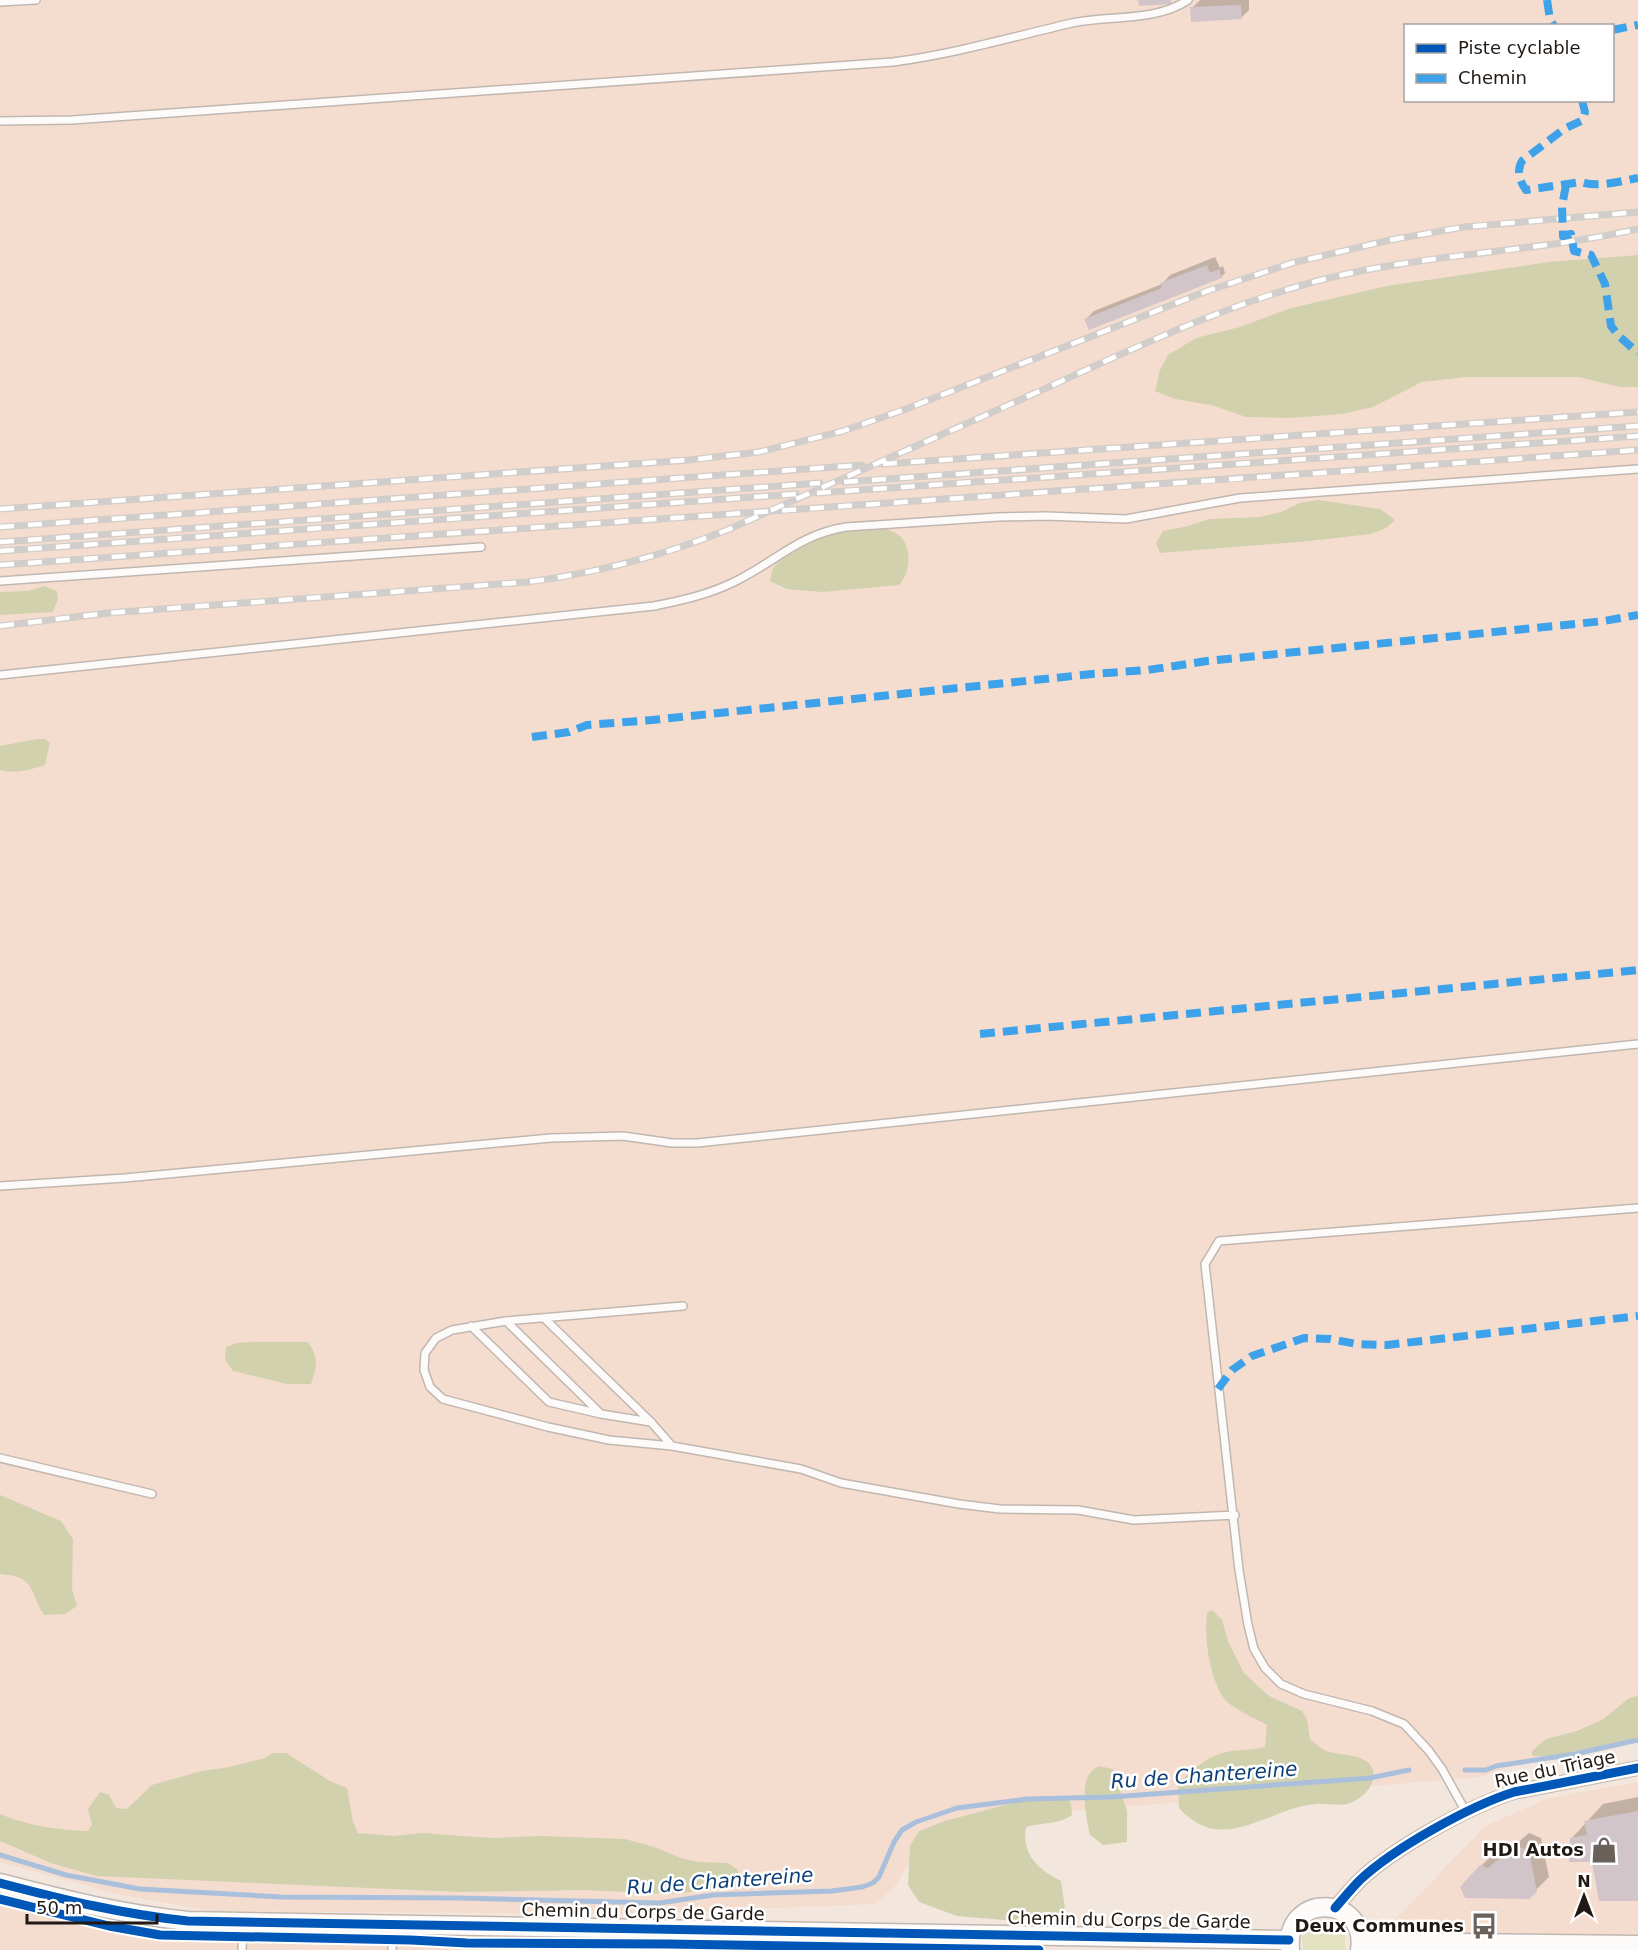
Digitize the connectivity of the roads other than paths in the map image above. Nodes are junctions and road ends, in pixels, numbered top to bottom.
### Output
1 (36, 0) edge
2 (1188, 0) edge
3 (0, 2) edge
4 (0, 121) edge
5 (1638, 469) edge
6 (481, 547) dead end
7 (0, 581) edge
8 (0, 675) edge
9 (1638, 1044) edge
10 (0, 1185) edge
11 (1638, 1208) edge
12 (683, 1306) dead end
13 (545, 1319) junction
14 (506, 1321) junction
15 (471, 1326) junction
16 (601, 1414) junction
17 (651, 1422) junction
18 (672, 1446) junction
19 (0, 1458) edge
20 (152, 1494) dead end
21 (1234, 1515) junction
22 (1638, 1768) edge
23 (1466, 1812) junction
24 (0, 1883) edge
25 (1335, 1908) junction
26 (243, 1923) junction
27 (393, 1924) junction
28 (627, 1928) junction
29 (1289, 1945) edge
30 (1638, 1945) edge
31 (1360, 1946) edge
32 (242, 1950) edge
33 (392, 1950) edge
34 (627, 1950) edge

1 - 3 lane
2 - 4 lane
5 - 8 lane
6 - 7 lane
9 - 10 lane
11 - 21 lane
12 - 13 lane
13 - 14 lane
13 - 17 lane
14 - 15 lane
14 - 16 lane
15 - 16 lane
15 - 18 lane
16 - 17 lane
17 - 18 lane
18 - 21 lane
19 - 20 lane
21 - 23 lane
22 - 23 street, Rue du Triage
23 - 25 street, Rue du Triage
24 - 26 street, Chemin du Corps de Garde
25 - 29 street
25 - 31 street
26 - 27 street, Chemin du Corps de Garde
26 - 32 lane
27 - 28 street, Chemin du Corps de Garde
27 - 33 lane
28 - 29 street, Chemin du Corps de Garde
28 - 34 lane
30 - 31 street

